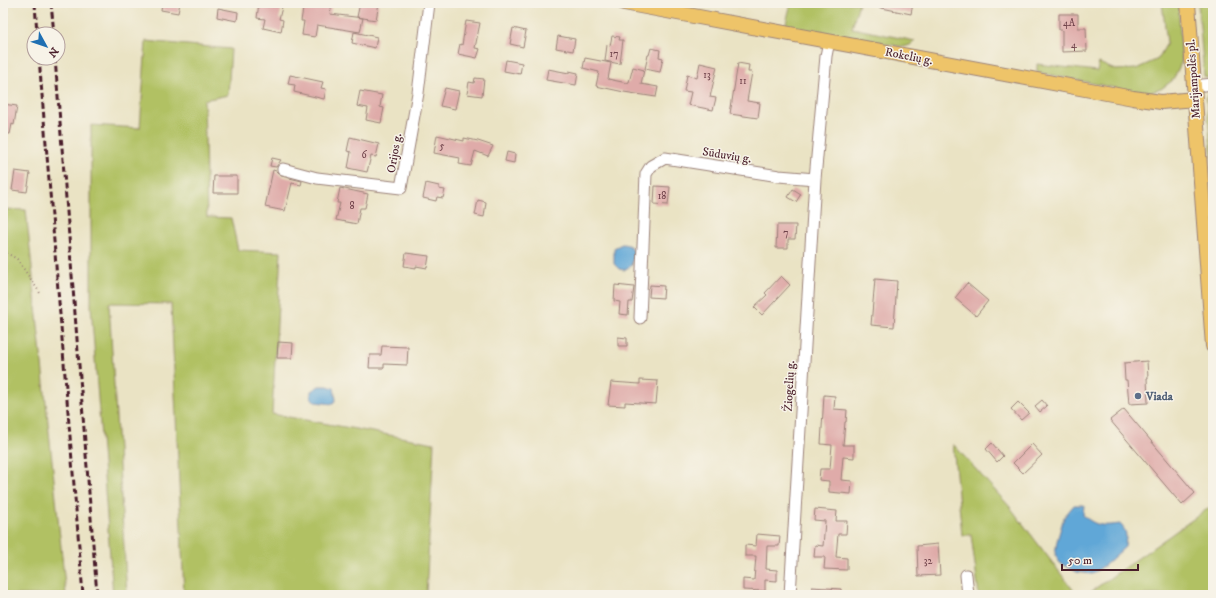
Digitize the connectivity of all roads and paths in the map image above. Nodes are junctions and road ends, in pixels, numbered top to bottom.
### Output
1 (429, 3) edge
2 (624, 3) edge
3 (1188, 3) edge
4 (829, 41) junction
5 (1213, 84) edge
6 (1194, 92) junction
7 (283, 169) dead end
8 (815, 179) junction
9 (3, 251) edge
10 (40, 293) dead end
11 (640, 318) dead end
12 (1213, 346) edge
13 (966, 575) dead end
14 (790, 595) edge
15 (968, 595) edge

1 - 7 street, Orijos g.
2 - 4 main road, Rokelių g.
3 - 6 main road, Marijampolės pl.
4 - 6 main road, Rokelių g.
4 - 8 street
5 - 6 street
6 - 12 main road, Marijampolės pl.
8 - 11 street, Sūduvių g.
8 - 14 street, Žiogelių g.
9 - 10 path
13 - 15 street

